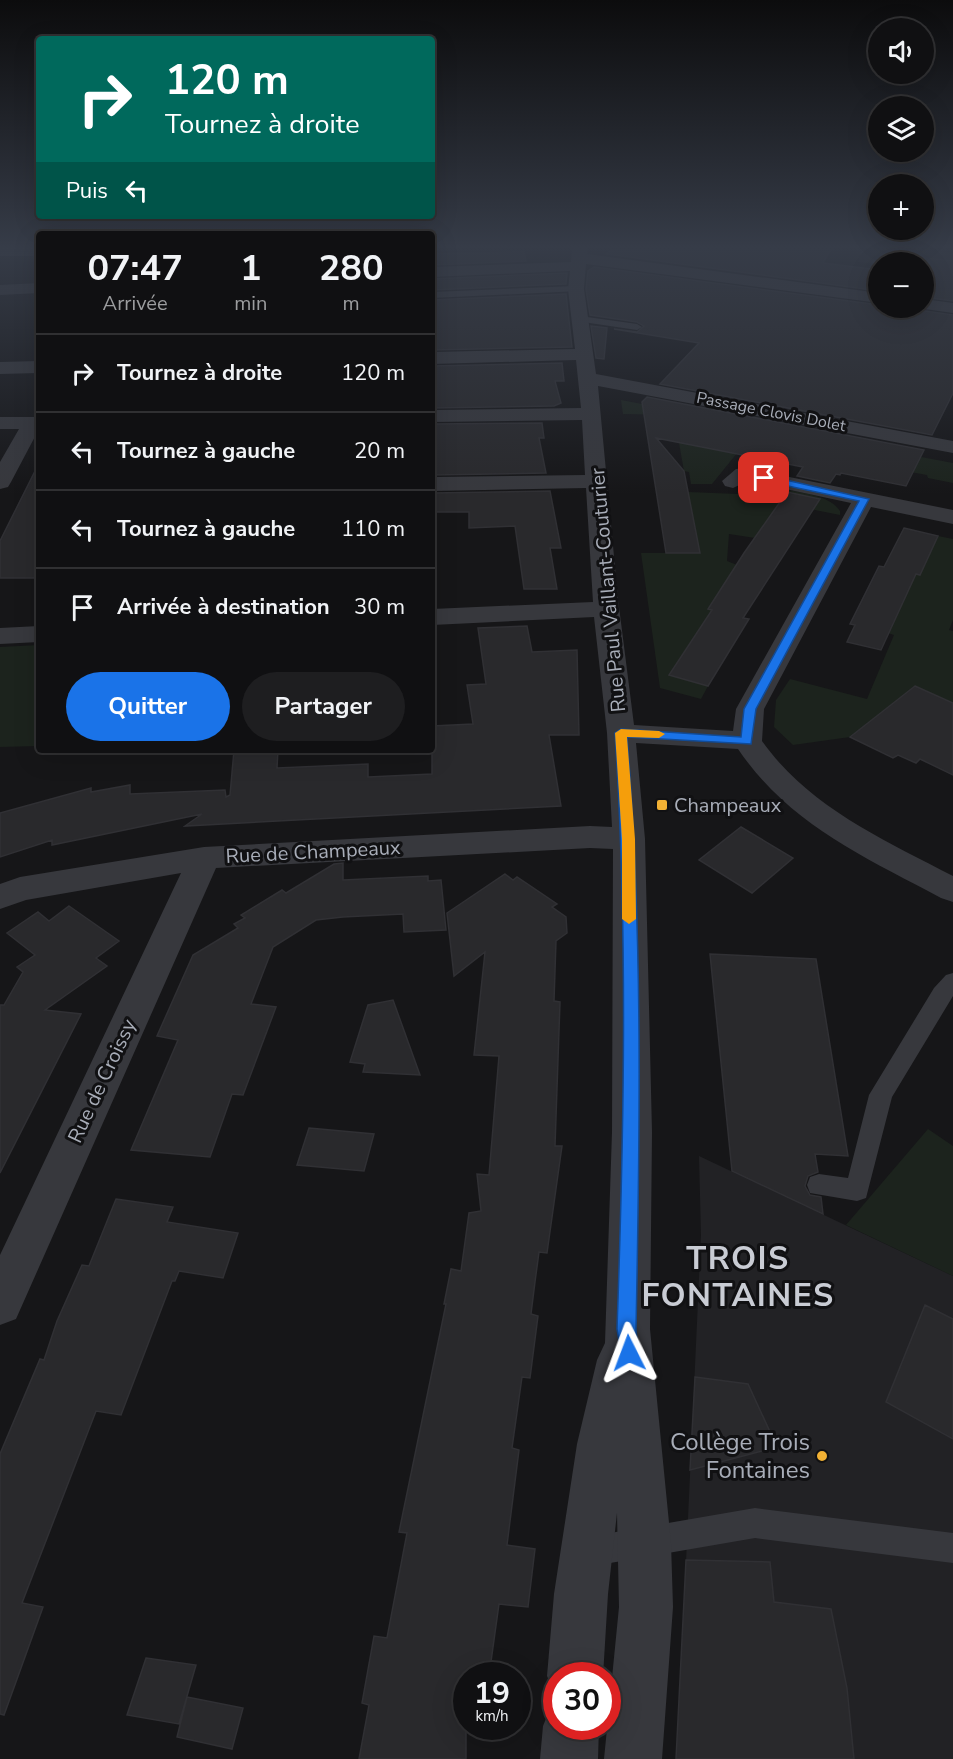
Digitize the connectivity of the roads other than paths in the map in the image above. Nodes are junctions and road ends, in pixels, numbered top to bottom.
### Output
1 (582, 330) edge
2 (586, 354) junction
3 (435, 358) edge
4 (36, 367) edge
5 (0, 368) edge
6 (588, 378) junction
7 (592, 414) junction
8 (435, 416) edge
9 (0, 423) edge
10 (36, 423) edge
11 (953, 447) edge
12 (597, 481) junction
13 (733, 481) dead end
14 (0, 482) edge
15 (435, 484) edge
16 (864, 499) junction
17 (953, 517) edge
18 (608, 609) junction
19 (435, 617) edge
20 (36, 634) edge
21 (0, 636) edge
22 (621, 733) junction
23 (747, 741) junction
24 (629, 839) junction
25 (204, 858) junction
26 (953, 890) edge
27 (0, 897) edge
28 (948, 988) edge
29 (819, 1185) dead end
30 (0, 1304) edge
31 (627, 1329) junction
32 (645, 1543) junction
33 (953, 1548) edge
34 (587, 1552) junction
35 (576, 1662) edge
36 (570, 1740) edge
37 (568, 1759) edge
38 (633, 1759) edge

1 - 2 street, Rue Paul Vaillant-Couturier
2 - 3 street
2 - 6 street, Rue Paul Vaillant-Couturier
4 - 5 street
6 - 7 street, Rue Paul Vaillant-Couturier
6 - 11 street, Passage Clovis Dolet
7 - 8 street
7 - 12 street, Rue Paul Vaillant-Couturier
9 - 10 street
10 - 14 street
12 - 15 street
12 - 18 street, Rue Paul Vaillant-Couturier
13 - 16 street
16 - 17 street
16 - 23 street
18 - 19 street
18 - 22 street, Rue Paul Vaillant-Couturier
20 - 21 street
22 - 23 street
22 - 24 street, Rue Paul Vaillant-Couturier
23 - 26 street
24 - 25 street, Rue de Champeaux
24 - 31 street, Rue Paul Vaillant-Couturier
25 - 27 street, Rue de Champeaux
25 - 30 street, Rue de Croissy
28 - 29 lane
31 - 32 street, Rue Paul Vaillant-Couturier
31 - 34 street, Rue Paul Vaillant-Couturier
32 - 33 lane
32 - 34 lane
32 - 38 street, Rue Paul Vaillant-Couturier
34 - 35 street, Rue Paul Vaillant-Couturier
36 - 37 street

